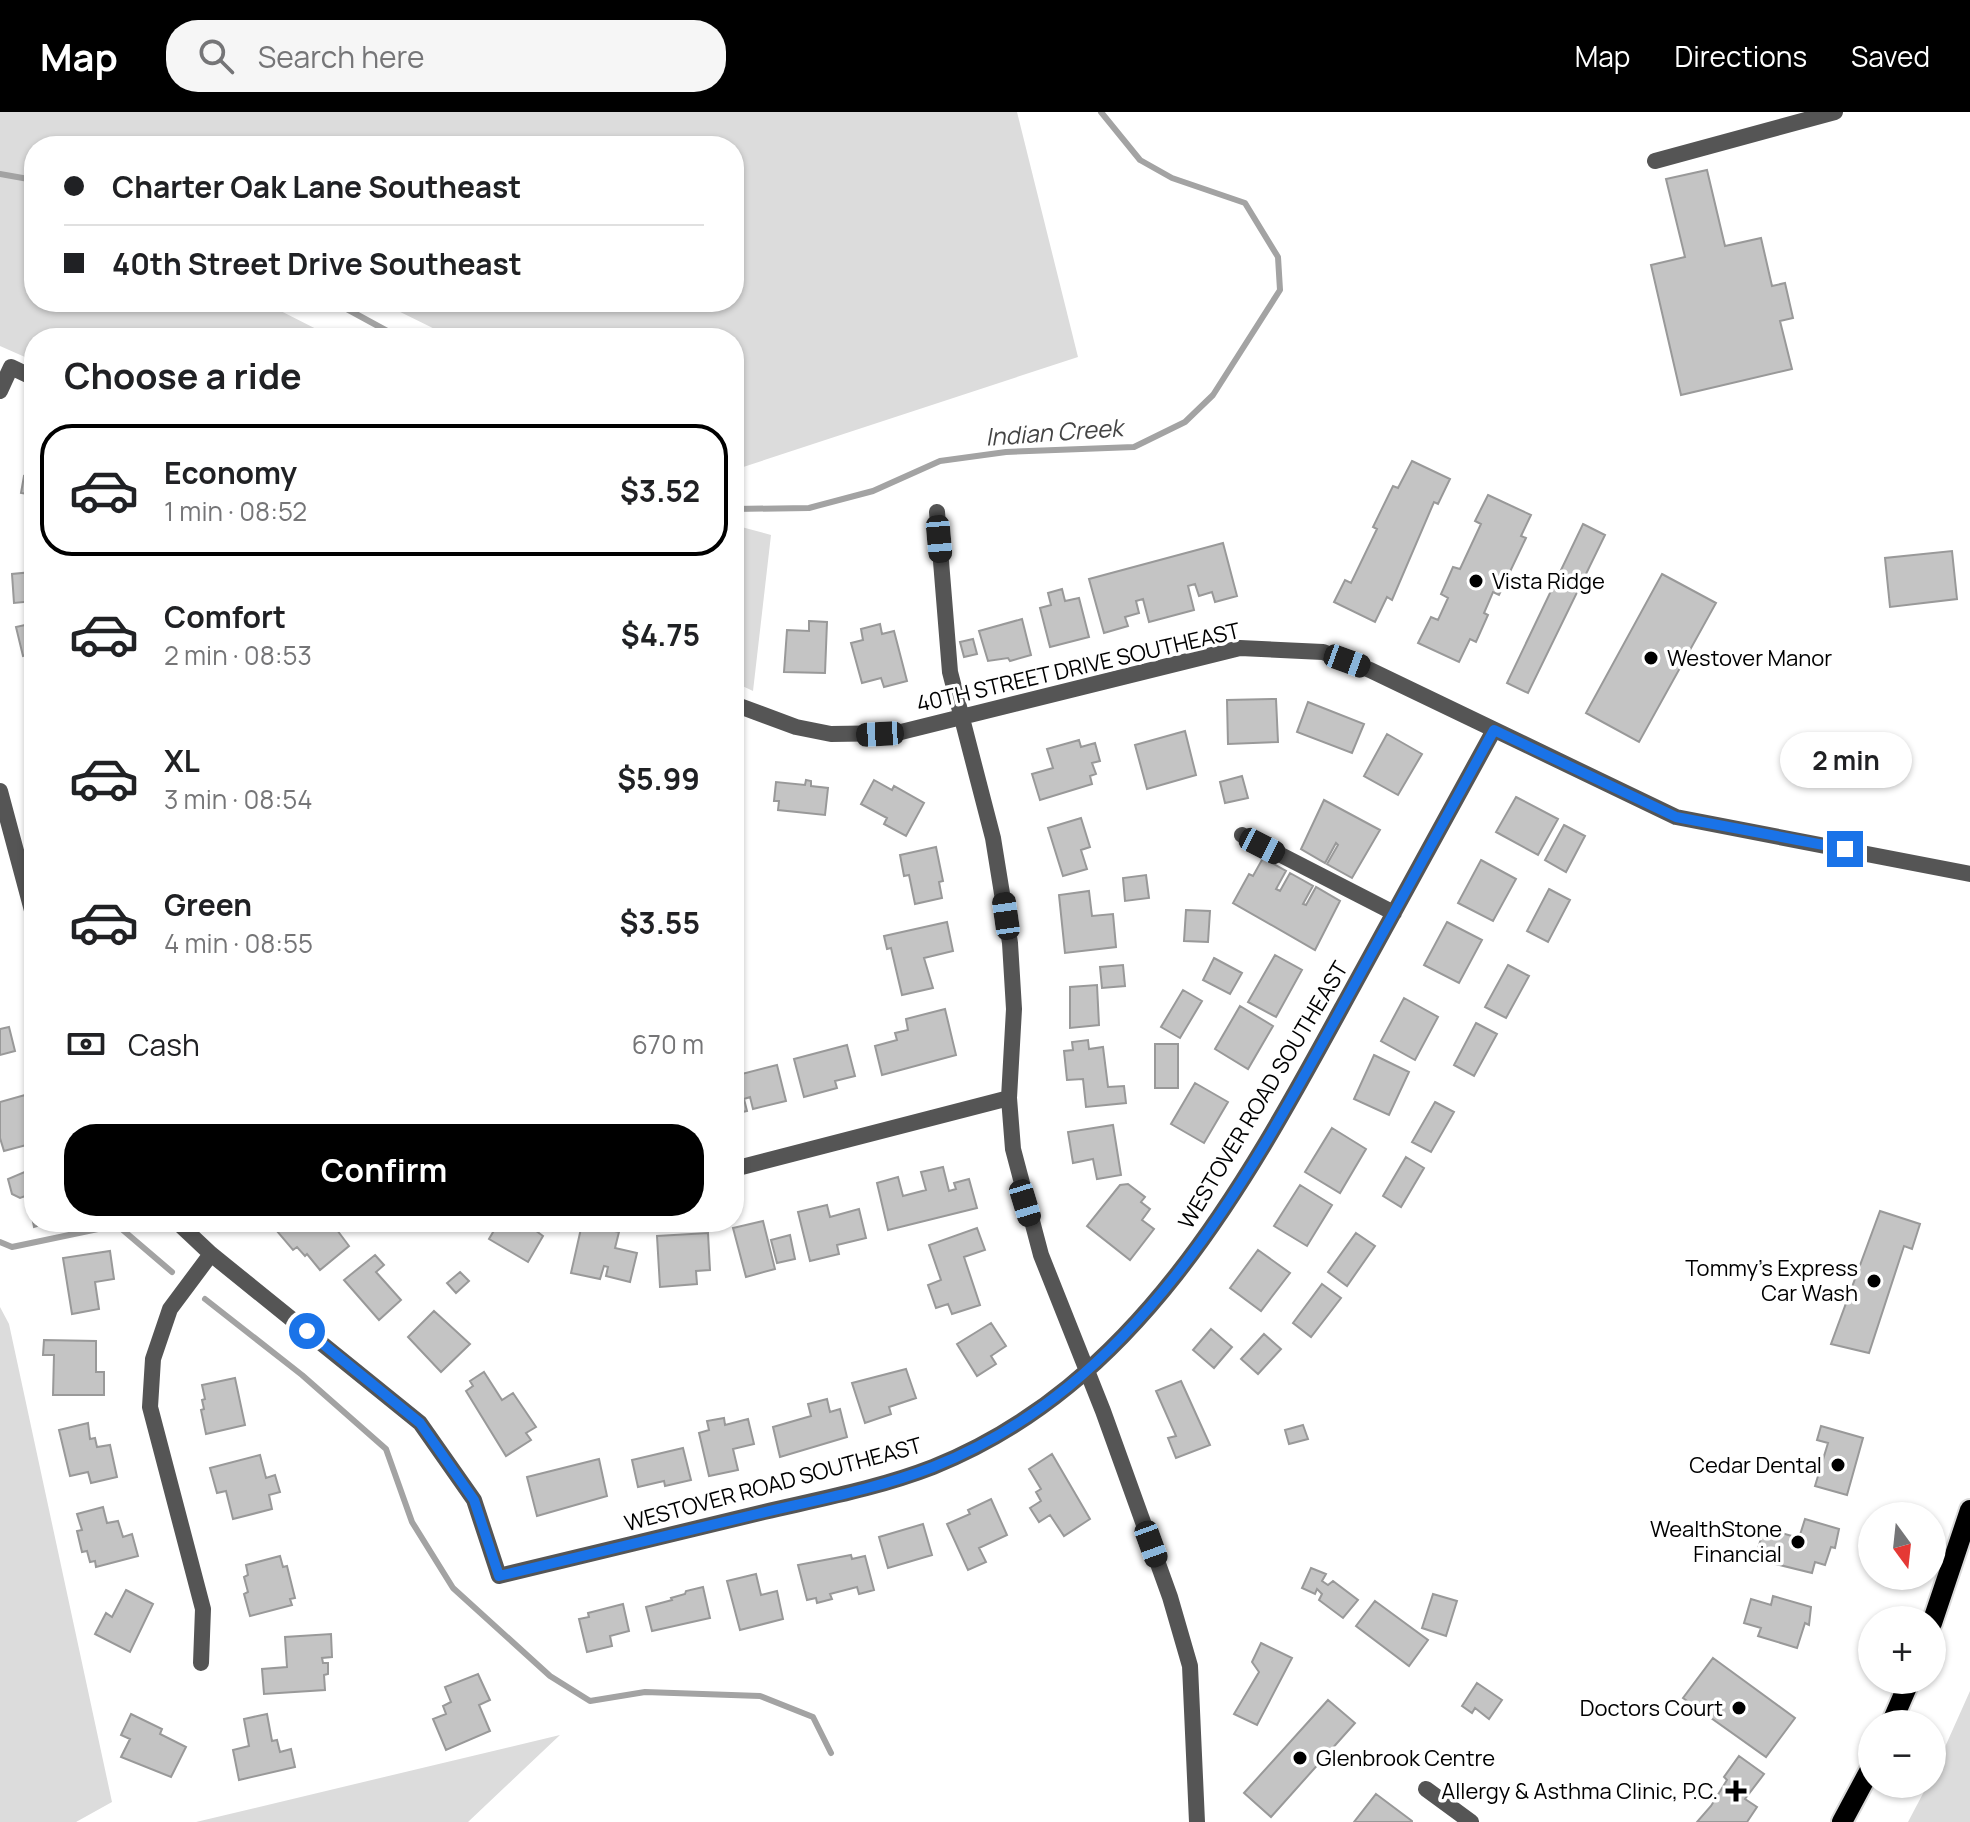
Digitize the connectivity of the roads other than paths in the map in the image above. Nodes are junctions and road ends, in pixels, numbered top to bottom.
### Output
1 (1835, 112) edge
2 (1655, 161) dead end
3 (24, 373) edge
4 (0, 391) edge
5 (937, 512) dead end
6 (744, 708) edge
7 (961, 719) junction
8 (1494, 730) junction
9 (0, 791) edge
10 (1242, 835) dead end
11 (1970, 874) edge
12 (24, 881) edge
13 (1394, 913) junction
14 (1009, 1098) junction
15 (744, 1166) edge
16 (188, 1232) edge
17 (211, 1254) junction
18 (1087, 1370) junction
19 (1970, 1510) edge
20 (1938, 1606) edge
21 (201, 1663) dead end
22 (1426, 1789) dead end
23 (1858, 1792) edge
24 (1197, 1822) edge
25 (1471, 1822) edge
26 (1842, 1822) edge

1 - 2 street
3 - 4 street
5 - 7 street
6 - 7 street, 40TH STREET DRIVE SOUTHEAST
7 - 8 street, 40TH STREET DRIVE SOUTHEAST
7 - 14 street
8 - 11 street, 40TH STREET DRIVE SOUTHEAST
8 - 13 street, WESTOVER ROAD SOUTHEAST
9 - 12 street
10 - 13 street
13 - 18 street, WESTOVER ROAD SOUTHEAST
14 - 15 street
14 - 18 street
16 - 17 street
17 - 18 street, WESTOVER ROAD SOUTHEAST
17 - 21 street
18 - 24 street
19 - 20 main road
22 - 25 street
23 - 26 main road

